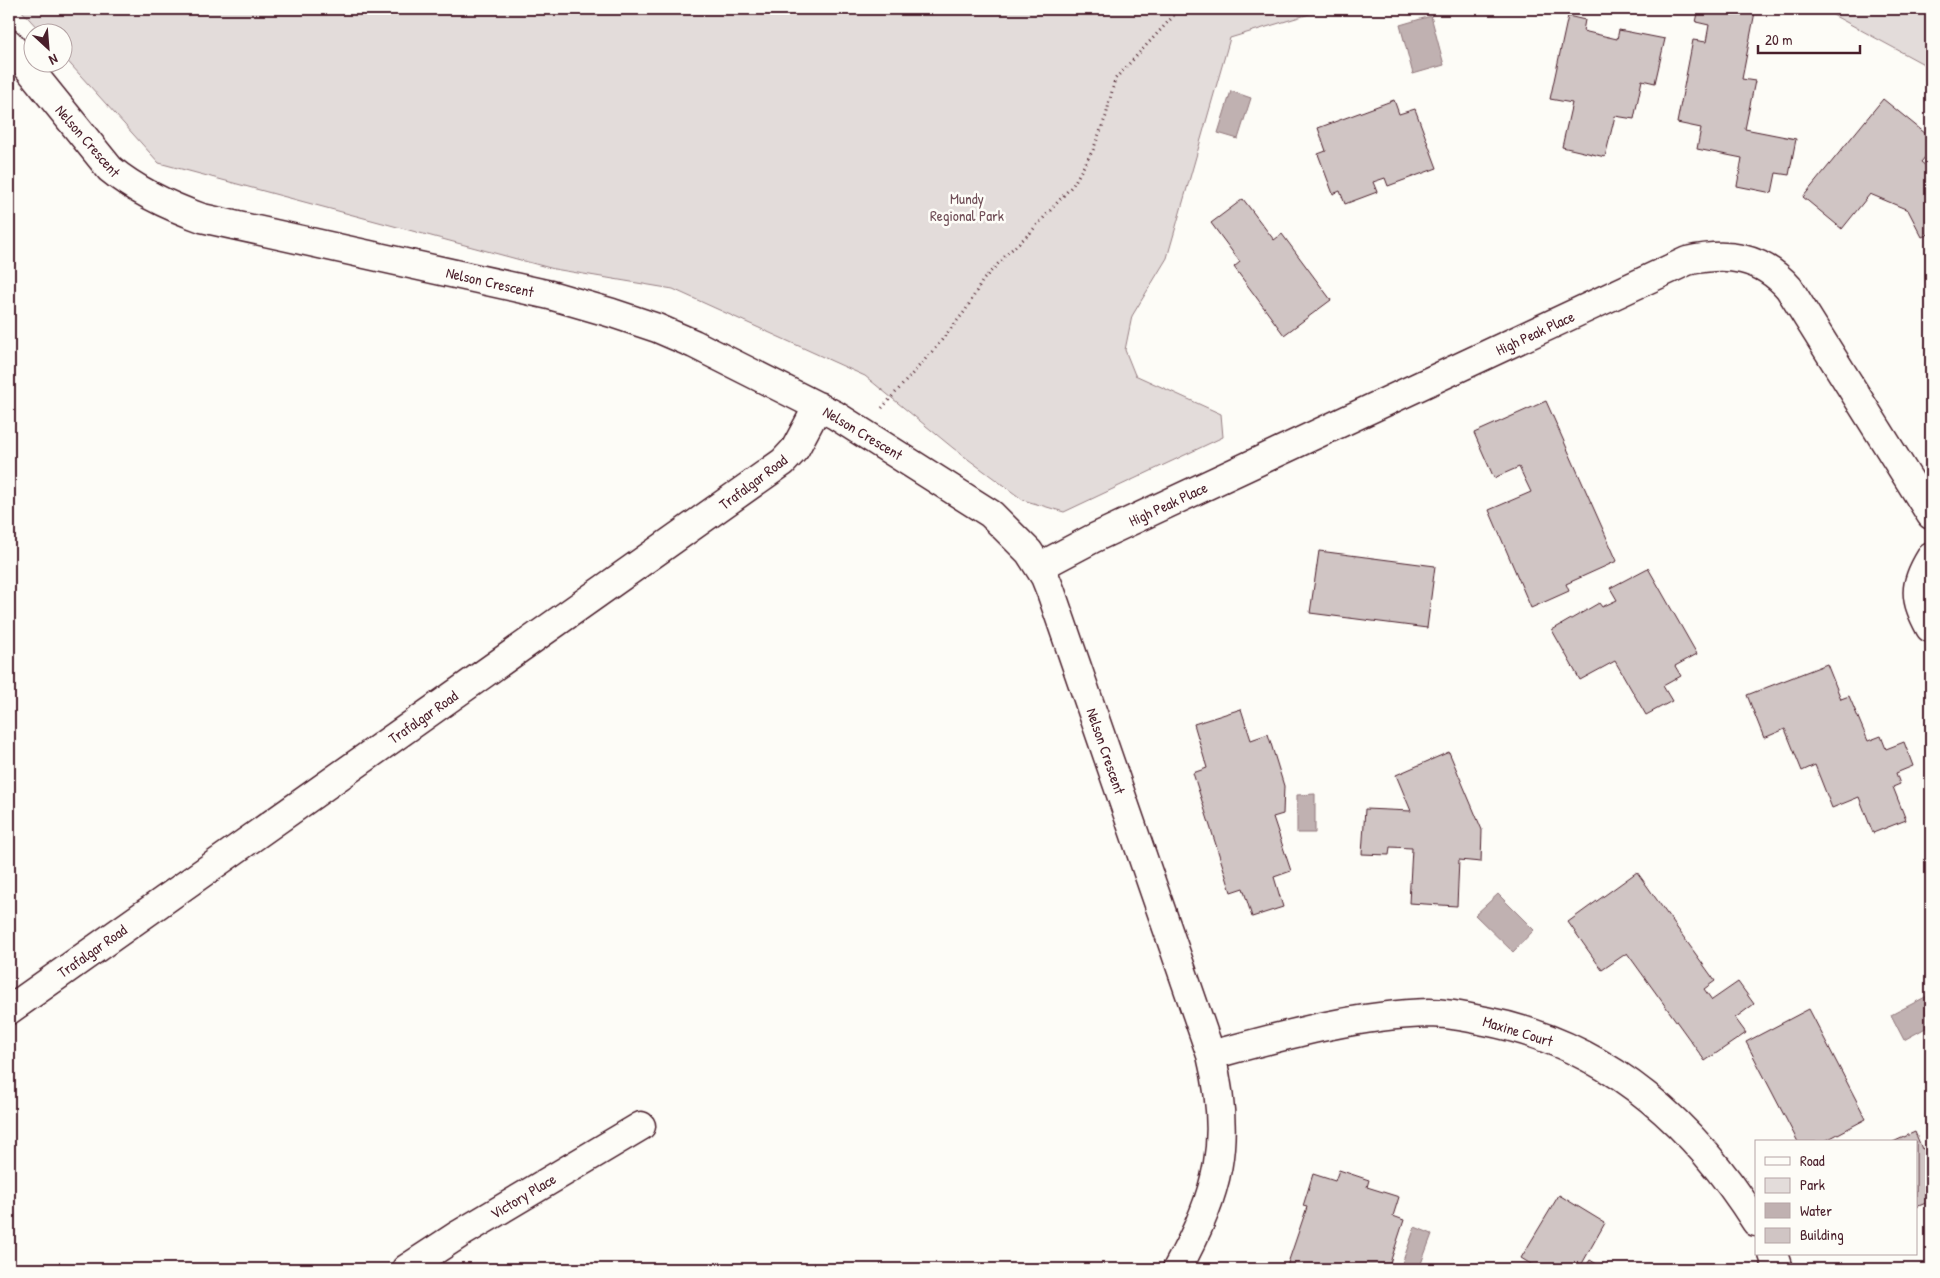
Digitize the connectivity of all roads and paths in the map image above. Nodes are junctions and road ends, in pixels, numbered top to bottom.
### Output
1 (1180, 9) edge
2 (9, 44) edge
3 (818, 406) junction
4 (882, 409) dead end
5 (1931, 515) edge
6 (1931, 557) edge
7 (1039, 567) junction
8 (1930, 628) dead end
9 (9, 1010) edge
10 (1211, 1055) junction
11 (641, 1126) dead end
12 (1755, 1221) edge
13 (1774, 1256) edge
14 (406, 1269) edge
15 (1177, 1269) edge
16 (1778, 1269) edge

1 - 4 path
2 - 3 street, Nelson Crescent
3 - 7 street, Nelson Crescent
3 - 9 street, Trafalgar Road
5 - 7 street, High Peak Place
6 - 8 street
7 - 10 street, Nelson Crescent
10 - 12 street, Maxine Court
10 - 15 street, Nelson Crescent
11 - 14 street, Victory Place
13 - 16 street

